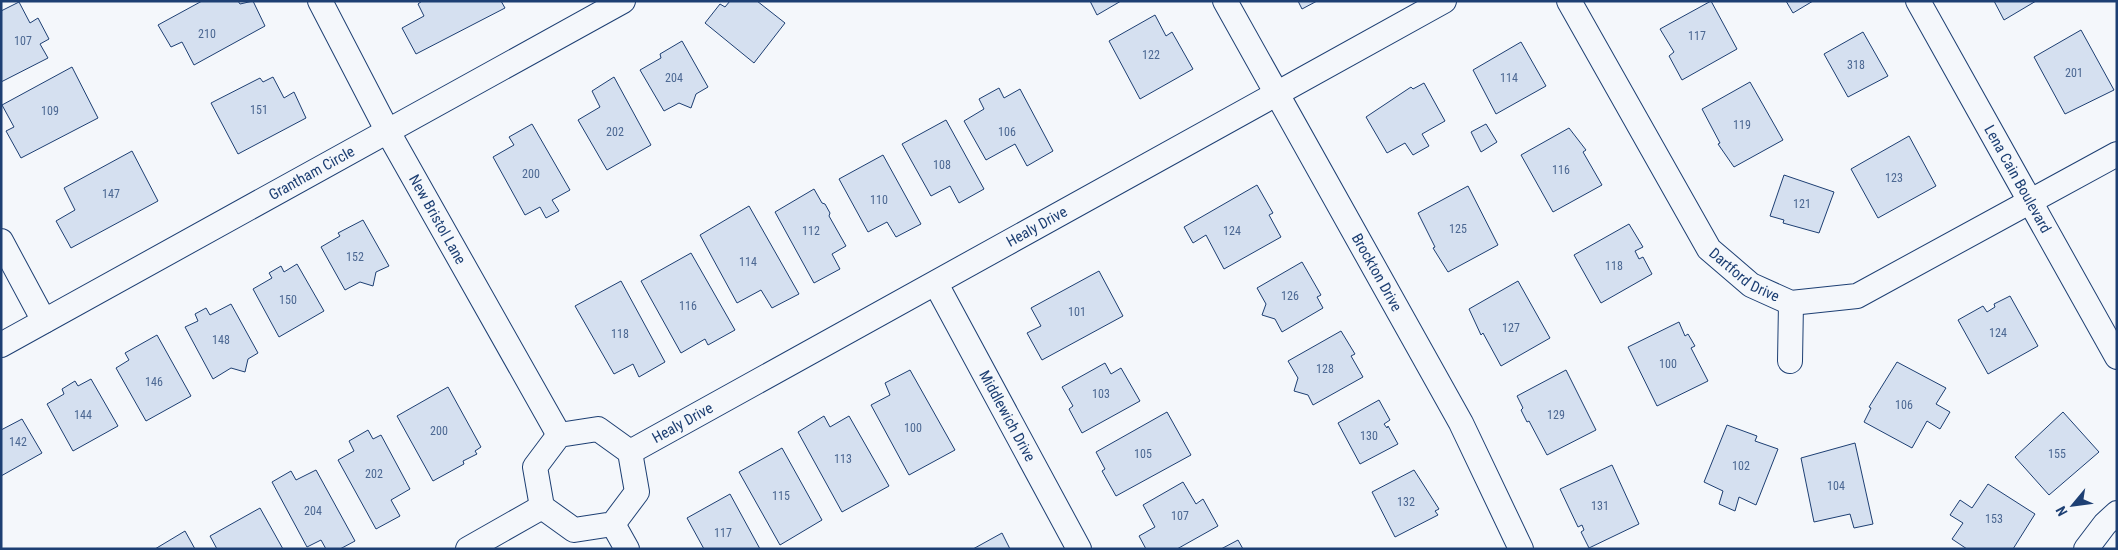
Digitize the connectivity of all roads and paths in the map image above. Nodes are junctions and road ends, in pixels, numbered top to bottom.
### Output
1 (320, 1) edge
2 (623, 1) edge
3 (1225, 1) edge
4 (1444, 1) edge
5 (1569, 1) edge
6 (1918, 1) edge
7 (1278, 94) junction
8 (388, 132) junction
9 (2117, 154) edge
10 (2031, 202) junction
11 (1, 241) edge
12 (936, 284) junction
13 (1791, 303) junction
14 (44, 321) junction
15 (1, 345) edge
16 (2117, 357) edge
17 (1790, 361) dead end
18 (558, 435) junction
19 (630, 452) junction
20 (542, 507) junction
21 (2117, 513) edge
22 (614, 524) junction
23 (468, 549) edge
24 (627, 549) edge
25 (1079, 549) edge
26 (1521, 549) edge
27 (2086, 549) edge

1 - 8 street, New Bristol Lane
2 - 8 street, Grantham Circle
3 - 7 street, Brockton Drive
4 - 7 street, Healy Drive
5 - 13 street, Dartford Drive
6 - 10 street, Lena Cain Boulevard
7 - 12 street, Healy Drive
7 - 26 street, Brockton Drive
8 - 14 street, Grantham Circle
8 - 18 street, New Bristol Lane
9 - 10 street, Dartford Drive
10 - 13 street, Dartford Drive
10 - 16 street, Lena Cain Boulevard
11 - 14 street
12 - 19 street, Healy Drive
12 - 25 street, Middlewich Drive
13 - 17 street
14 - 15 street, Grantham Circle
18 - 19 street
18 - 20 street
19 - 22 street
20 - 22 street
20 - 23 street
21 - 27 street
22 - 24 street

